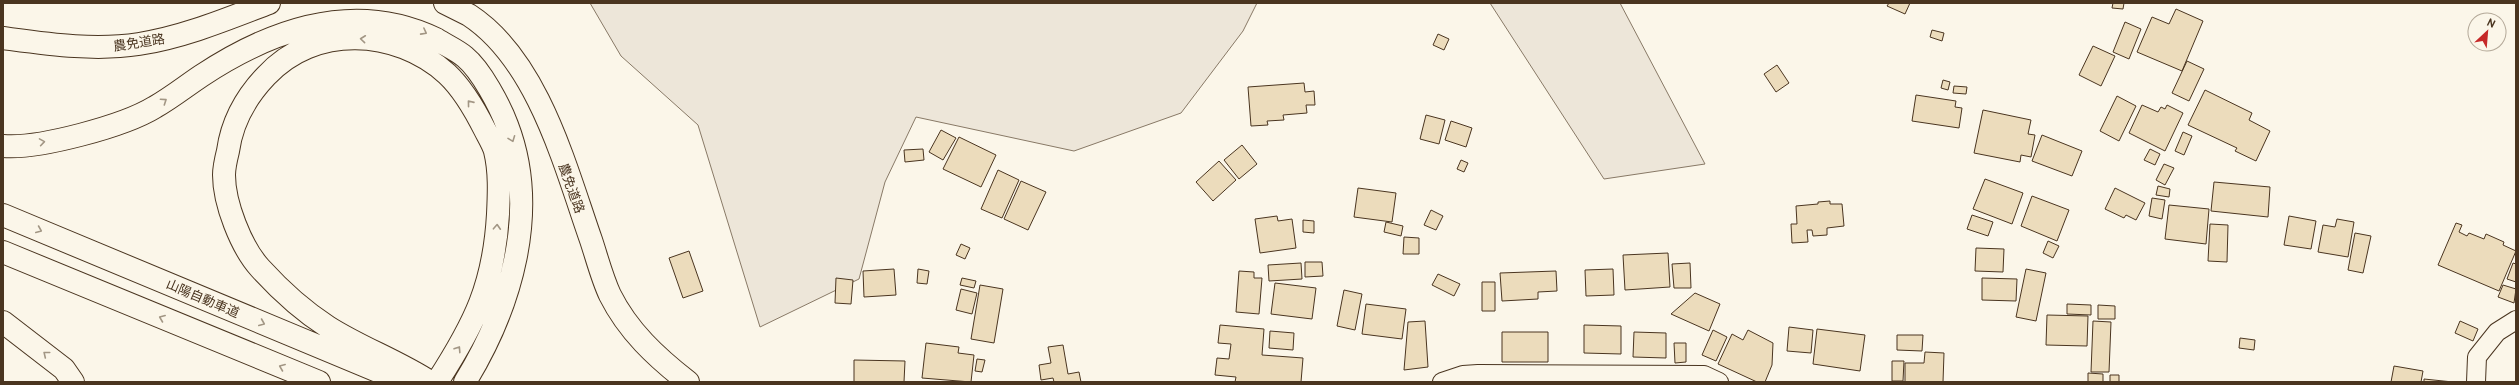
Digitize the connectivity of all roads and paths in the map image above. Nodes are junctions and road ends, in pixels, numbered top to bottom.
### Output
1 (269, 3) edge
2 (445, 3) edge
3 (3, 38) edge
4 (3, 146) edge
5 (3, 214) edge
6 (3, 252) edge
7 (2516, 320) edge
8 (3, 322) edge
9 (416, 378) edge
10 (73, 382) edge
11 (318, 382) edge
12 (437, 382) edge
13 (465, 382) edge
14 (688, 382) edge
15 (1442, 382) edge
16 (1719, 382) edge
17 (2476, 382) edge

1 - 3 main road, 農免道路
2 - 14 main road, 農免道路
4 -> 13 main road
5 -> 9 main road, 山陽自動車道
11 -> 6 main road
7 - 17 street
10 -> 8 main road
12 -> 9 main road
15 - 16 street

